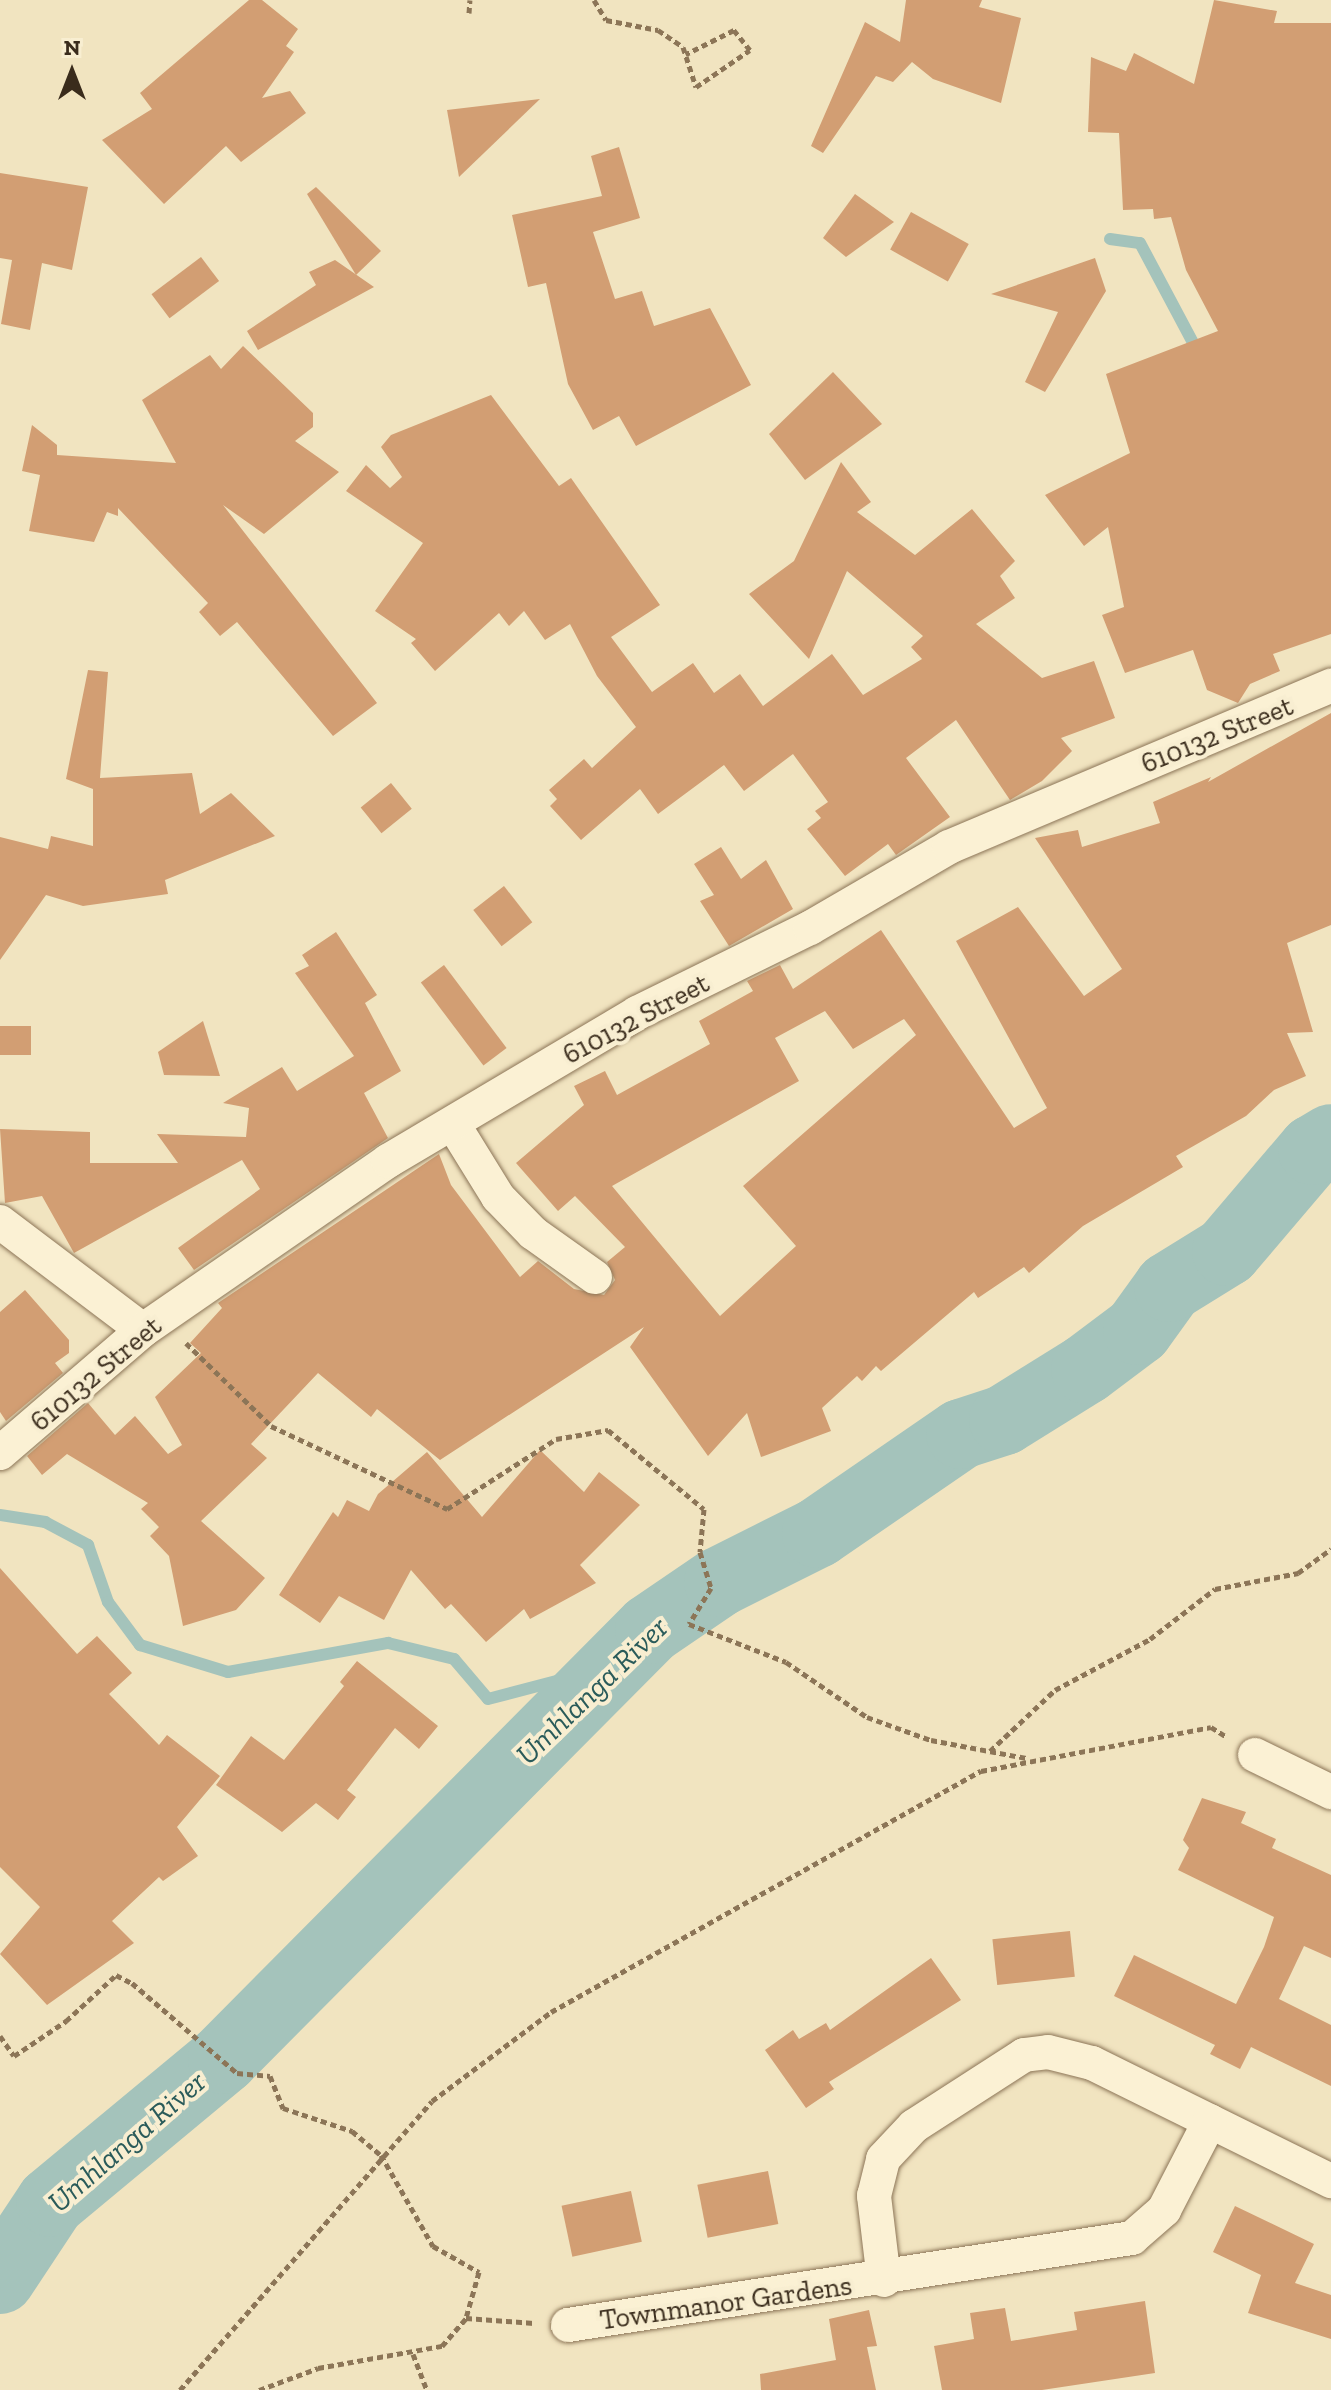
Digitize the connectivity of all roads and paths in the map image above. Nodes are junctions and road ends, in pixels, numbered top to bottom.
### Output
1 (478, 0) edge
2 (594, 0) edge
3 (470, 2) edge
4 (469, 13) dead end
5 (686, 54) junction
6 (1331, 686) edge
7 (453, 1124) junction
8 (0, 1222) edge
9 (595, 1277) dead end
10 (152, 1324) junction
11 (0, 1453) edge
12 (1331, 1549) edge
13 (989, 1751) junction
14 (1255, 1755) joint
15 (1031, 1759) junction
16 (1331, 1792) edge
17 (0, 2036) edge
18 (1210, 2121) junction
19 (381, 2155) junction
20 (1331, 2181) edge
21 (884, 2280) junction
22 (466, 2318) junction
23 (568, 2325) joint
24 (413, 2354) junction
25 (180, 2390) edge
26 (259, 2390) edge
27 (427, 2390) edge

1 - 3 path
2 - 5 path
3 - 4 path
5 - 5 path
6 - 7 street, 610132 Street
7 - 9 street
7 - 10 street, 610132 Street
8 - 10 street
10 - 11 street, 610132 Street
10 - 13 path
12 - 13 path
13 - 15 path
14 - 15 path
14 - 16 street
15 - 19 path
17 - 19 path
18 - 20 street, Townmanor Gardens
18 - 21 street, Townmanor Gardens
18 - 21 street, Townmanor Gardens
19 - 22 path
19 - 25 path
21 - 23 street, Townmanor Gardens
22 - 23 path
22 - 24 path
24 - 26 path
24 - 27 path

